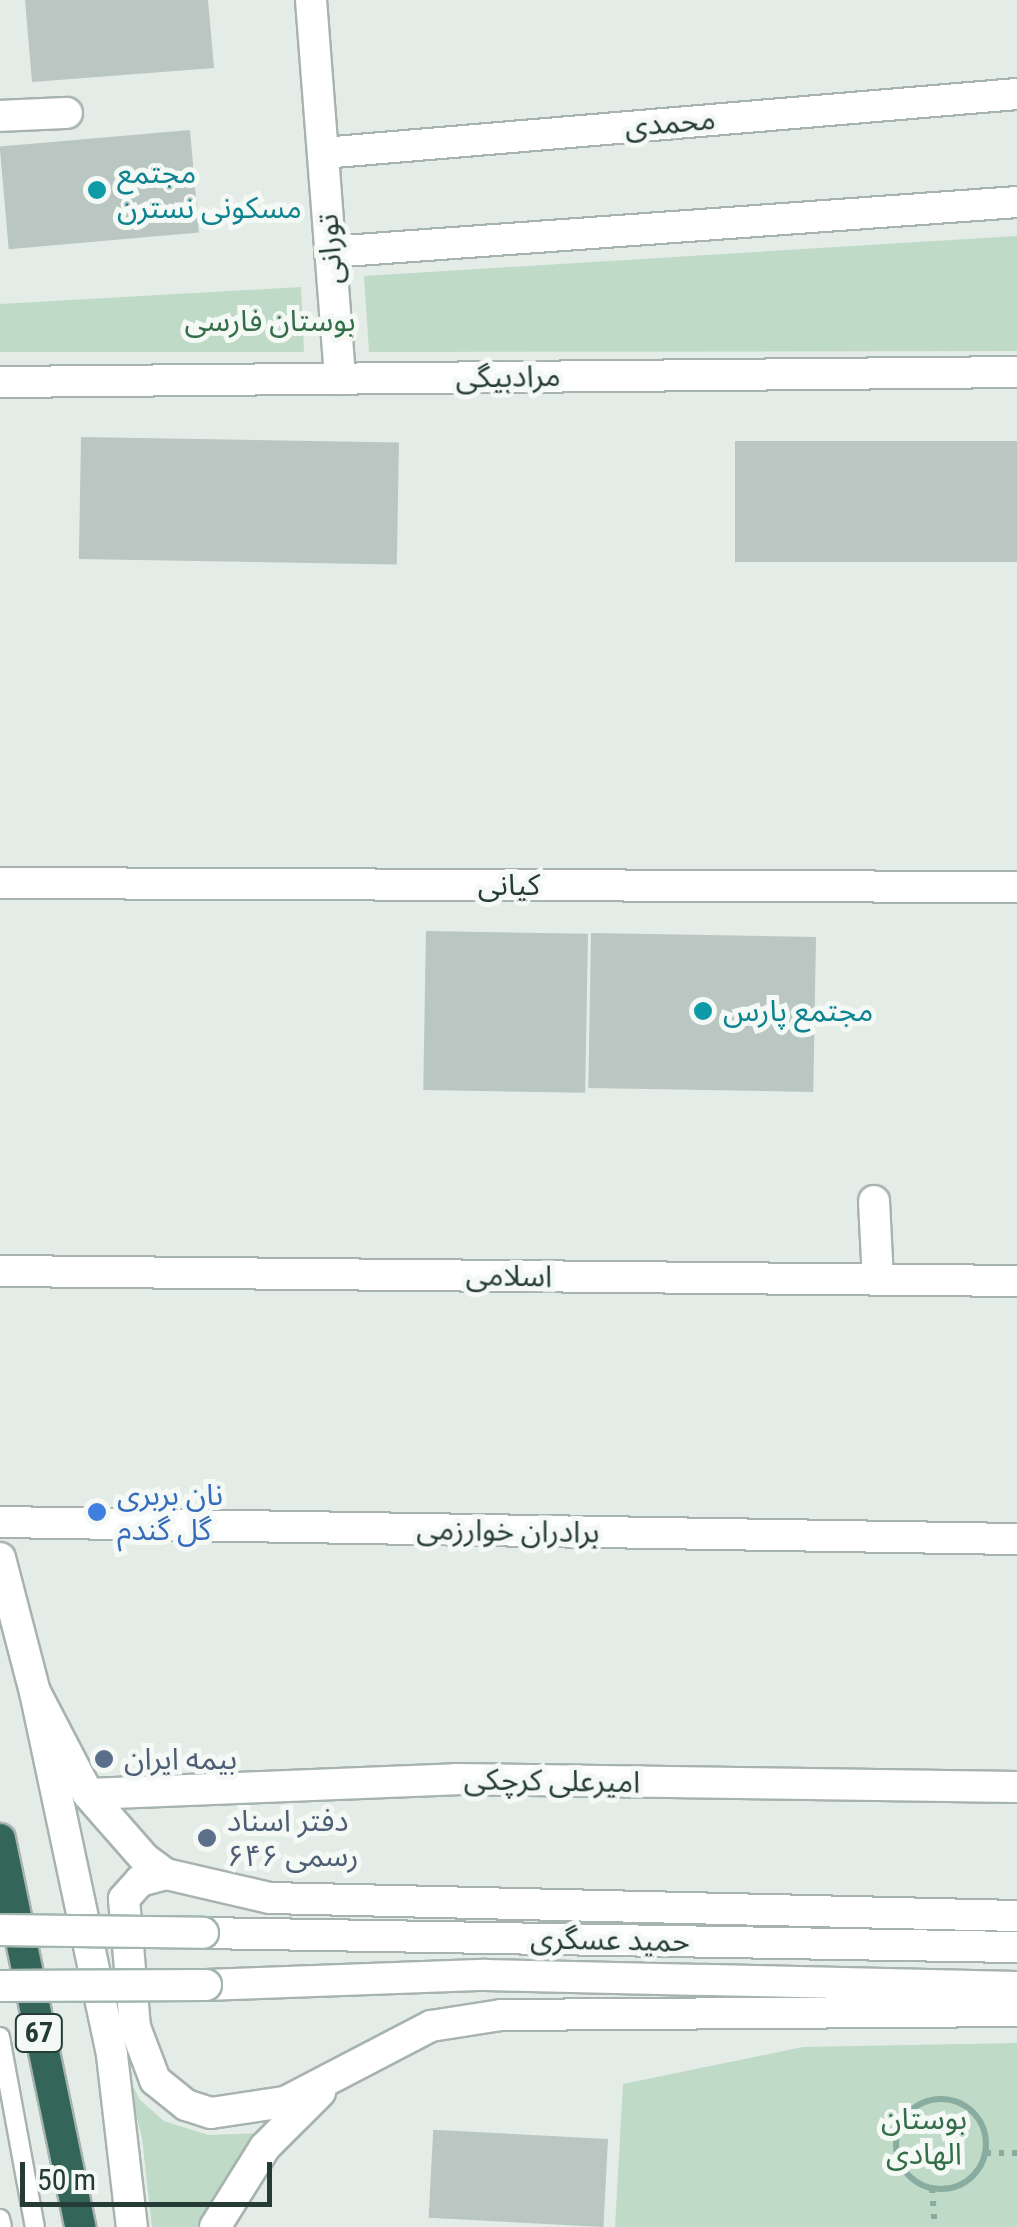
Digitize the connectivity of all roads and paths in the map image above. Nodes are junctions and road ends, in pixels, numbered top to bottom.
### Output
1 (312, 0) edge
2 (1017, 94) edge
3 (67, 113) dead end
4 (0, 116) edge
5 (323, 153) junction
6 (1017, 202) edge
7 (330, 252) junction
8 (1017, 372) edge
9 (340, 379) junction
10 (0, 382) edge
11 (0, 883) edge
12 (1017, 887) edge
13 (874, 1201) dead end
14 (0, 1271) edge
15 (878, 1280) junction
16 (1017, 1281) edge
17 (0, 1522) edge
18 (1017, 1540) edge
19 (0, 1558) edge
20 (36, 1692) junction
21 (1017, 1787) edge
22 (88, 1794) junction
23 (0, 1839) edge
24 (166, 1874) junction
25 (1017, 1916) edge
26 (0, 1930) edge
27 (1017, 1947) edge
28 (0, 1986) edge
29 (1017, 1987) edge
30 (1017, 2011) edge
31 (0, 2038) edge
32 (342, 2068) junction
33 (986, 2153) junction
34 (1017, 2153) edge
35 (932, 2188) junction
36 (0, 2219) edge
37 (2, 2227) edge
38 (36, 2227) edge
39 (80, 2227) edge
40 (132, 2227) edge
41 (215, 2227) edge
42 (935, 2227) edge

1 - 5 street, تورانی
2 - 5 street, محمدی
3 - 4 street
5 - 7 street, تورانی
6 - 7 street
7 - 9 street, تورانی
8 - 9 street, مرادبیگی
9 - 10 street, مرادبیگی
11 - 12 street, کیانی
13 - 15 street
14 - 15 street, اسلامی
15 - 16 street, اسلامی
17 - 18 street, برادران خوارزمی
19 - 20 street
20 - 22 street
20 - 40 street
21 - 22 street, امیرعلی کرچکی
22 - 24 street
23 - 39 highway, 67
24 - 25 street
24 - 32 street
26 - 27 street, حمید عسگری, bridge
28 - 29 street, حمید عسگری, bridge
30 - 32 street
31 - 38 lane
32 - 41 street
33 - 34 path
33 - 35 path
33 - 35 path
35 - 42 path
36 - 37 lane

